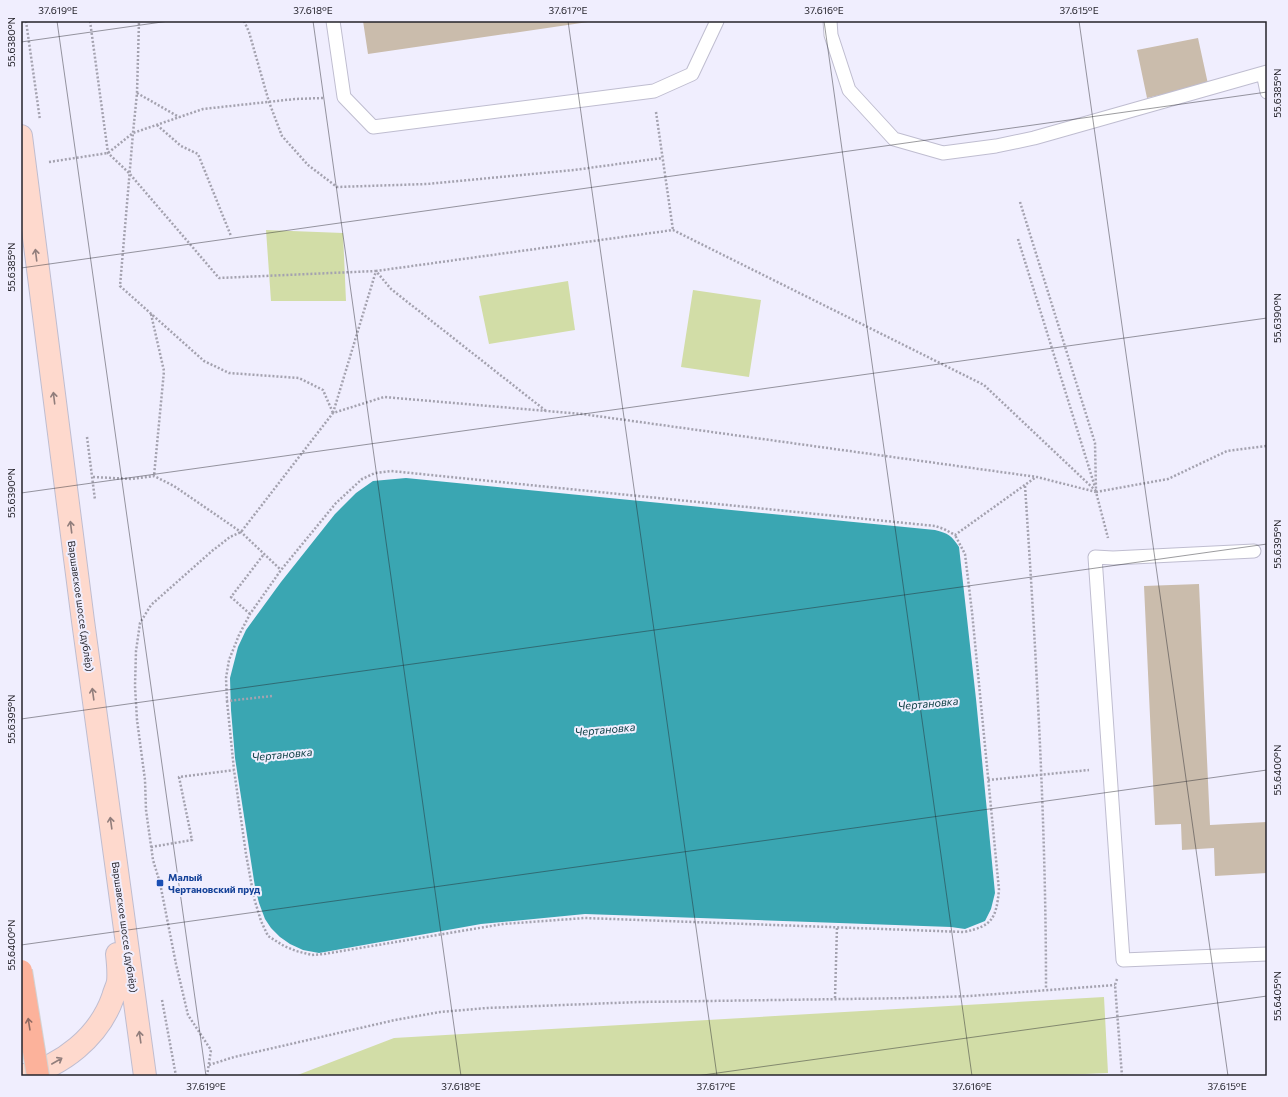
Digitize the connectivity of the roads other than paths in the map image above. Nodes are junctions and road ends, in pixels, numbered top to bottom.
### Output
1 (333, 21) edge
2 (717, 21) edge
3 (830, 21) edge
4 (1265, 72) edge
5 (1267, 92) edge
6 (21, 136) edge
7 (1254, 551) dead end
8 (116, 861) junction
9 (1267, 954) edge
10 (21, 971) edge
11 (22, 1076) edge
12 (38, 1076) edge
13 (145, 1076) edge

1 - 2 lane
3 - 4 lane
4 - 5 lane
8 -> 6 main road, Варшавское шоссе (дублёр)
7 - 9 lane
11 -> 8 main road
13 -> 8 main road, Варшавское шоссе (дублёр)
12 -> 10 main road, bridge

